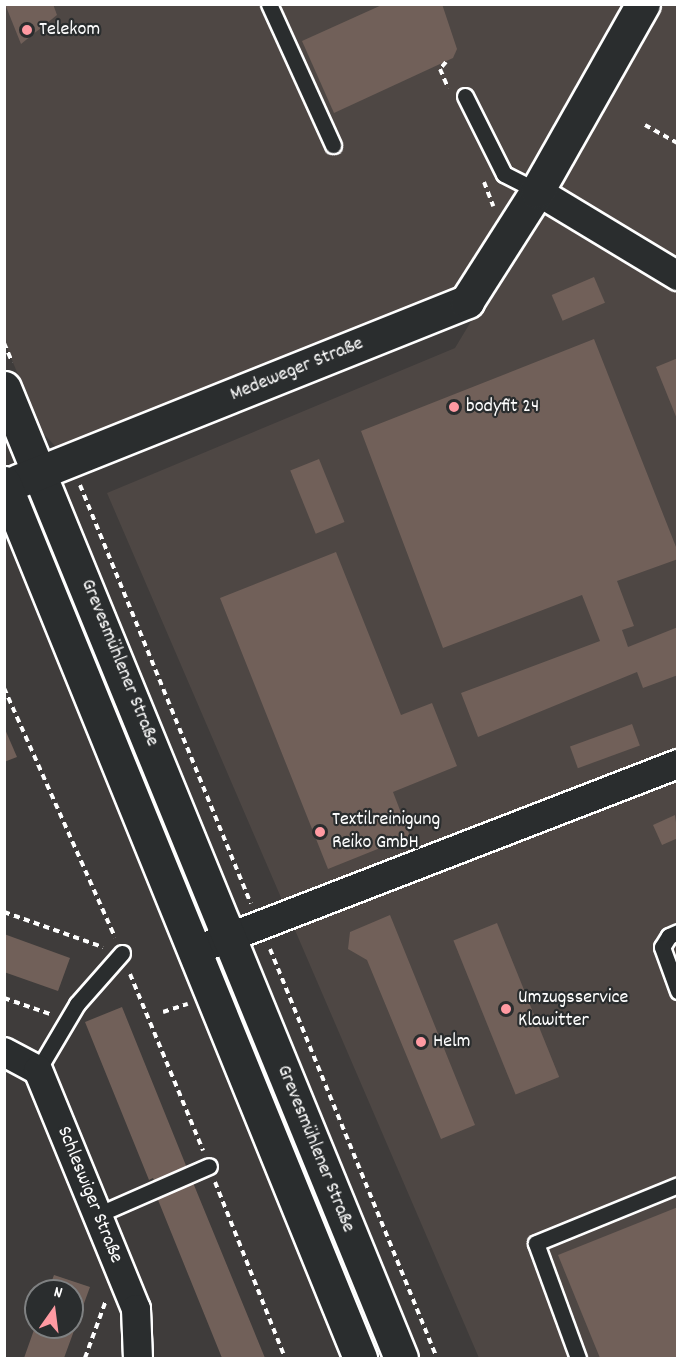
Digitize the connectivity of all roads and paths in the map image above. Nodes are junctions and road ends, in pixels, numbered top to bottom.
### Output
1 (268, 4) edge
2 (643, 4) edge
3 (465, 96) dead end
4 (645, 125) dead end
5 (678, 143) edge
6 (333, 146) dead end
7 (537, 191) junction
8 (678, 276) edge
9 (4, 388) edge
10 (40, 473) junction
11 (5, 484) edge
12 (4, 688) edge
13 (678, 764) edge
14 (4, 912) edge
15 (678, 932) edge
16 (230, 939) junction
17 (194, 951) junction
18 (122, 953) junction
19 (678, 991) edge
20 (4, 998) edge
21 (67, 1021) junction
22 (4, 1052) edge
23 (38, 1070) junction
24 (209, 1166) junction
25 (678, 1185) edge
26 (97, 1215) junction
27 (105, 1303) dead end
28 (86, 1359) edge
29 (138, 1359) edge
30 (285, 1359) edge
31 (360, 1359) edge
32 (401, 1359) edge
33 (578, 1359) edge

1 - 6 lane
2 - 7 street, Medeweger Straße
3 - 7 lane
4 - 5 path
7 - 8 street
7 - 10 street, Medeweger Straße
9 - 10 street, Grevesmühlener Straße
10 - 11 street, Medeweger Straße
10 - 16 street, Grevesmühlener Straße
11 - 17 street, Grevesmühlener Straße
12 - 18 path
13 - 16 street
14 - 18 path
15 - 19 lane
16 - 17 street
16 - 32 street, Grevesmühlener Straße
17 - 31 street, Grevesmühlener Straße
18 - 21 lane
18 - 24 path
20 - 21 path
21 - 23 lane
22 - 23 street
23 - 26 street, Schleswiger Straße
24 - 26 lane
24 - 30 path
25 - 33 lane
26 - 29 street, Schleswiger Straße
27 - 28 path

